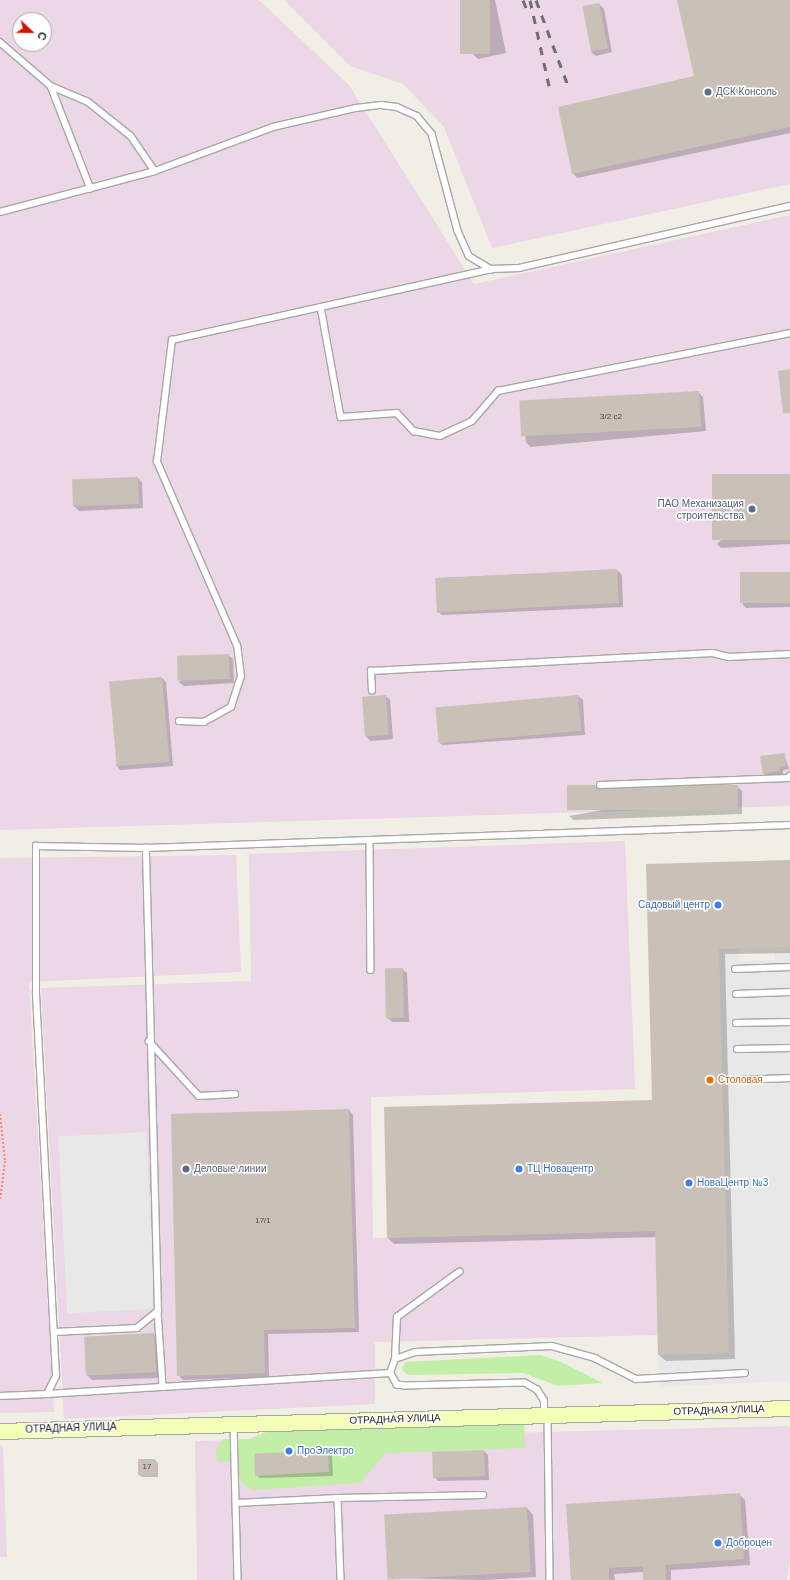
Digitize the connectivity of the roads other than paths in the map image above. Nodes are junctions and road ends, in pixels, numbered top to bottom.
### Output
1 (0, 42) edge
2 (50, 86) junction
3 (155, 171) junction
4 (91, 189) junction
5 (790, 206) edge
6 (0, 212) edge
7 (491, 269) junction
8 (321, 307) junction
9 (790, 333) edge
10 (790, 654) edge
11 (372, 691) dead end
12 (179, 721) dead end
13 (790, 776) edge
14 (600, 785) dead end
15 (790, 825) edge
16 (370, 840) junction
17 (146, 848) junction
18 (790, 967) edge
19 (735, 969) dead end
20 (371, 970) dead end
21 (790, 992) edge
22 (736, 994) dead end
23 (790, 1022) edge
24 (736, 1023) dead end
25 (149, 1041) junction
26 (790, 1048) edge
27 (737, 1049) dead end
28 (790, 1078) edge
29 (738, 1080) dead end
30 (235, 1094) dead end
31 (459, 1272) dead end
32 (158, 1311) junction
33 (54, 1332) junction
34 (395, 1359) junction
35 (390, 1373) junction
36 (745, 1373) dead end
37 (163, 1387) junction
38 (47, 1394) junction
39 (0, 1396) edge
40 (790, 1408) edge
41 (546, 1415) junction
42 (234, 1423) junction
43 (0, 1431) edge
44 (483, 1495) dead end
45 (338, 1498) junction
46 (236, 1503) junction
47 (238, 1580) edge
48 (341, 1580) edge
49 (550, 1580) edge

1 - 2 lane
2 - 3 lane
2 - 4 lane
3 - 4 lane
3 - 7 lane
4 - 6 lane
5 - 7 lane
7 - 8 lane
8 - 9 lane
8 - 12 lane
10 - 11 lane
13 - 14 lane
15 - 16 lane
16 - 17 lane
16 - 20 lane
17 - 25 lane
17 - 33 lane
18 - 19 lane
21 - 22 lane
23 - 24 lane
25 - 30 lane
25 - 32 lane
26 - 27 lane
28 - 29 lane
31 - 34 lane
32 - 33 lane
32 - 37 lane
33 - 38 lane
34 - 35 lane
34 - 36 lane
35 - 37 lane
35 - 41 lane
37 - 38 lane
38 - 39 lane
40 - 41 main road, ОТРАДНАЯ УЛИЦА
41 - 42 main road, ОТРАДНАЯ УЛИЦА
41 - 49 lane
42 - 43 main road, ОТРАДНАЯ УЛИЦА
42 - 46 lane
44 - 45 lane
45 - 46 lane
45 - 48 lane
46 - 47 lane

